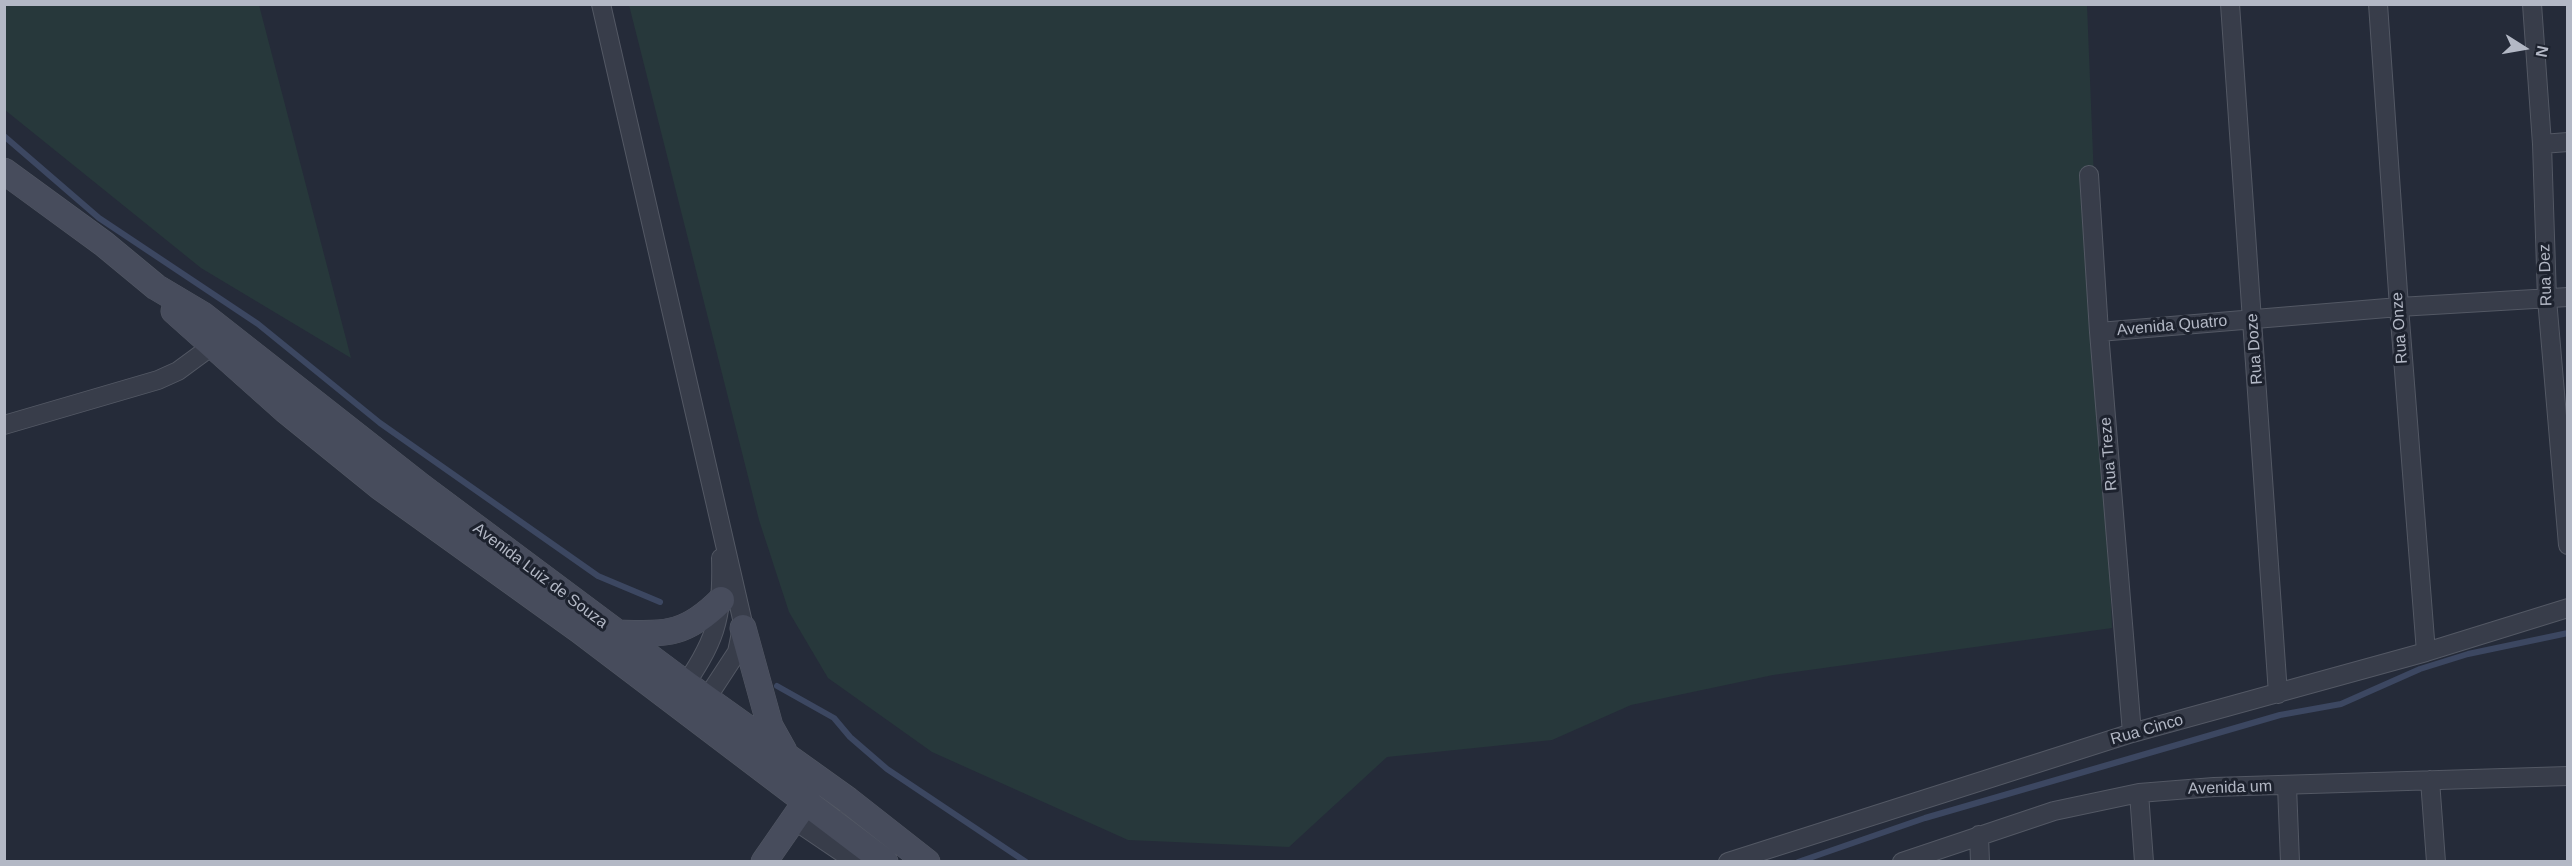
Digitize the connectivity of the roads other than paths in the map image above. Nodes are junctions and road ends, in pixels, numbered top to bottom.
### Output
1 (601, 4) edge
2 (2230, 4) edge
3 (2378, 4) edge
4 (2532, 4) edge
5 (2568, 142) edge
6 (2541, 144) junction
7 (4, 171) edge
8 (2089, 175) dead end
9 (156, 287) junction
10 (2568, 297) edge
11 (2547, 299) junction
12 (2398, 307) junction
13 (2253, 319) junction
14 (2099, 332) junction
15 (212, 346) junction
16 (4, 425) edge
17 (720, 520) junction
18 (2568, 545) edge
19 (721, 600) junction
20 (2568, 608) edge
21 (743, 628) junction
22 (618, 633) junction
23 (2426, 652) junction
24 (680, 693) junction
25 (2278, 694) junction
26 (700, 708) junction
27 (2132, 734) junction
28 (789, 759) junction
29 (2568, 776) edge
30 (2430, 780) junction
31 (2287, 786) junction
32 (2139, 793) junction
33 (800, 810) junction
34 (1978, 835) junction
35 (764, 861) edge
36 (856, 861) edge
37 (885, 861) edge
38 (927, 861) edge
39 (1728, 861) edge
40 (1902, 861) edge
41 (1980, 861) edge
42 (2144, 861) edge
43 (2290, 861) edge
44 (2436, 861) edge

1 - 17 street
2 - 13 street, Rua Doze
3 - 12 street, Rua Onze
4 - 6 street, Rua Dez
5 - 6 street
6 - 11 street, Rua Dez
7 - 9 main road, Avenida Luiz de Souza
8 - 14 street, Rua Treze
9 - 15 main road, Avenida Luiz de Souza
9 - 22 main road, Avenida Luiz de Souza
10 - 11 street, Avenida Quatro
11 - 12 street, Avenida Quatro
11 - 18 street, Rua Dez
12 - 13 street, Avenida Quatro
12 - 23 street, Rua Onze
13 - 14 street, Avenida Quatro
13 - 25 street, Rua Doze
14 - 27 street, Rua Treze
15 - 16 street
15 - 24 main road, Avenida Luiz de Souza
17 - 19 street
17 - 21 street
19 - 22 main road
19 - 24 street
20 - 23 street, Rua Cinco
21 - 26 street
21 - 28 main road
22 - 24 main road, Avenida Luiz de Souza
23 - 25 street, Rua Cinco
24 - 26 main road, Avenida Luiz de Souza
25 - 27 street, Rua Cinco
26 - 28 main road, Avenida Luiz de Souza
26 - 33 main road, Avenida Luiz de Souza
27 - 39 street, Rua Cinco
28 - 38 main road, Avenida Luiz de Souza
29 - 30 street, Avenida um
30 - 31 street, Avenida um
30 - 44 street
31 - 32 street, Avenida um
31 - 43 street
32 - 34 street, Avenida um
32 - 42 street
33 - 35 main road
33 - 36 street
33 - 37 main road, Avenida Luiz de Souza
34 - 40 street, Avenida um
34 - 41 street

